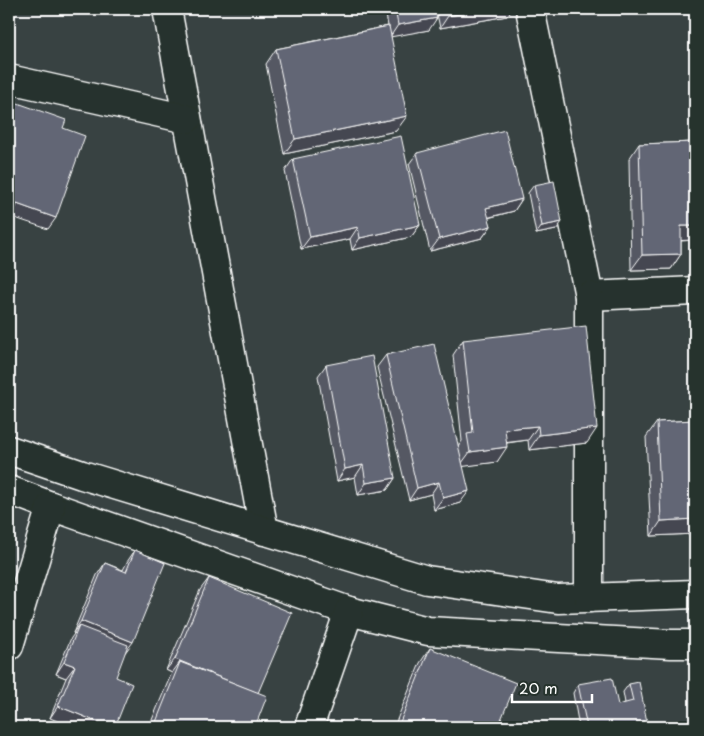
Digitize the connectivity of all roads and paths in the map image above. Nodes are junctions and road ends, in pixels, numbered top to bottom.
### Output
1 (167, 9) edge
2 (530, 9) edge
3 (9, 79) edge
4 (187, 119) junction
5 (695, 291) edge
6 (589, 296) junction
7 (9, 450) edge
8 (9, 490) edge
9 (51, 506) junction
10 (264, 531) junction
11 (695, 594) edge
12 (589, 598) junction
13 (349, 611) junction
14 (695, 644) edge
15 (9, 646) edge
16 (309, 727) edge

1 - 4 street
2 - 6 street
3 - 4 street
4 - 10 street
5 - 6 street
6 - 12 street
7 - 10 street
8 - 9 street
9 - 13 street
9 - 15 street
10 - 12 street
11 - 12 street
13 - 14 street
13 - 16 street

